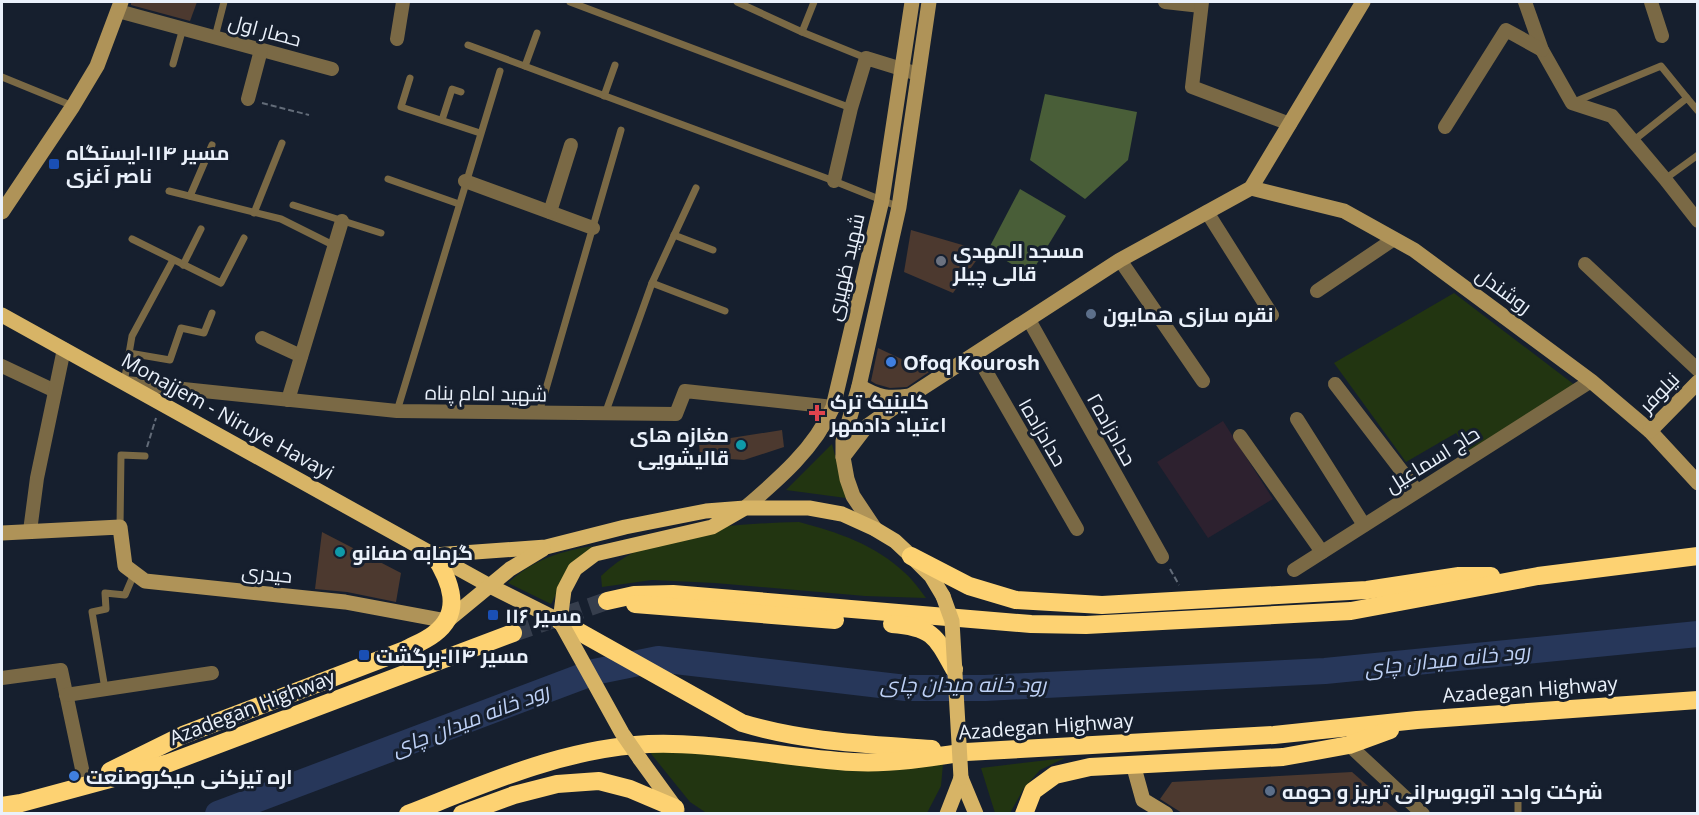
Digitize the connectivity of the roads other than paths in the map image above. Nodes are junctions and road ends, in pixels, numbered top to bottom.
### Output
1 (224, 2) edge
2 (403, 2) edge
3 (570, 2) edge
4 (737, 2) edge
5 (814, 2) edge
6 (912, 2) edge
7 (929, 2) edge
8 (1165, 2) edge
9 (1363, 2) edge
10 (1524, 2) edge
11 (1651, 2) edge
12 (1201, 4) edge
13 (120, 6) edge
14 (183, 28) junction
15 (802, 32) junction
16 (537, 33) dead end
17 (1662, 36) dead end
18 (215, 37) junction
19 (397, 39) dead end
20 (468, 45) dead end
21 (261, 50) junction
22 (1542, 50) junction
23 (866, 58) junction
24 (173, 64) dead end
25 (615, 65) dead end
26 (525, 66) junction
27 (332, 69) dead end
28 (901, 69) junction
29 (500, 71) dead end
30 (918, 74) junction
31 (2, 77) edge
32 (410, 78) dead end
33 (461, 92) dead end
34 (604, 96) junction
35 (1687, 98) junction
36 (248, 99) road end
37 (1572, 103) junction
38 (73, 106) junction
39 (851, 108) junction
40 (1698, 111) edge
41 (442, 120) junction
42 (1290, 124) junction
43 (1445, 127) dead end
44 (621, 130) dead end
45 (480, 133) junction
46 (1633, 141) junction
47 (282, 143) dead end
48 (212, 145) dead end
49 (571, 145) dead end
50 (1698, 154) edge
51 (388, 179) dead end
52 (1665, 179) junction
53 (465, 181) junction
54 (834, 181) junction
55 (696, 188) dead end
56 (1251, 188) junction
57 (169, 191) dead end
58 (190, 196) junction
59 (882, 200) junction
60 (459, 204) junction
61 (293, 205) dead end
62 (899, 207) junction
63 (2, 212) edge
64 (550, 212) junction
65 (1207, 212) junction
66 (254, 213) junction
67 (342, 221) junction
68 (1698, 221) edge
69 (593, 228) junction
70 (201, 229) dead end
71 (381, 233) dead end
72 (674, 236) junction
73 (244, 238) dead end
74 (132, 239) dead end
75 (1394, 239) junction
76 (335, 246) junction
77 (713, 250) dead end
78 (173, 260) junction
79 (1120, 260) junction
80 (1585, 264) dead end
81 (183, 265) junction
82 (652, 283) junction
83 (1317, 291) dead end
84 (725, 311) dead end
85 (212, 314) dead end
86 (2, 315) edge
87 (1272, 315) dead end
88 (1029, 320) junction
89 (262, 338) dead end
90 (64, 349) junction
91 (129, 353) junction
92 (976, 354) junction
93 (301, 356) junction
94 (2, 366) edge
95 (1698, 370) edge
96 (1203, 381) dead end
97 (1591, 381) junction
98 (1698, 382) edge
99 (124, 383) junction
100 (1335, 384) dead end
101 (859, 386) junction
102 (55, 391) junction
103 (910, 396) junction
104 (288, 400) junction
105 (833, 407) junction
106 (397, 411) junction
107 (539, 413) junction
108 (605, 414) junction
109 (1297, 419) dead end
110 (1650, 431) junction
111 (1240, 436) dead end
112 (145, 456) road end
113 (843, 457) junction
114 (1698, 483) edge
115 (1417, 491) junction
116 (745, 508) junction
117 (1364, 525) junction
118 (120, 528) junction
119 (875, 529) junction
120 (1077, 529) dead end
121 (30, 531) junction
122 (2, 532) edge
123 (546, 547) junction
124 (1322, 552) junction
125 (434, 555) junction
126 (911, 556) junction
127 (1162, 556) road end
128 (1698, 556) edge
129 (1294, 570) dead end
130 (134, 573) junction
131 (1538, 576) junction
132 (490, 586) junction
133 (447, 621) junction
134 (560, 621) junction
135 (513, 633) tunnel mouth
136 (954, 669) junction
137 (212, 673) dead end
138 (2, 678) edge
139 (105, 689) junction
140 (66, 695) junction
141 (1698, 700) edge
142 (1417, 720) junction
143 (1349, 745) junction
144 (966, 752) junction
145 (1133, 764) junction
146 (961, 778) junction
147 (79, 786) junction
148 (1518, 800) dead end
149 (2, 806) edge
150 (678, 810) edge
151 (408, 813) edge
152 (462, 813) edge
153 (947, 813) edge
154 (976, 813) edge
155 (1024, 813) edge
156 (1167, 813) edge
157 (1423, 813) edge
158 (1518, 813) edge

1 - 18 lane
2 - 19 street
3 - 39 lane
4 - 15 lane
5 - 15 lane
6 - 28 street, شهید ظهیری
7 - 30 street, شهید ظهیری
8 - 12 street
9 - 42 street
10 - 22 street
11 - 17 street
12 - 42 street
13 - 14 street, حصار اول
13 - 38 street
14 - 18 street, حصار اول
14 - 24 lane
15 - 23 lane
16 - 26 lane
18 - 21 street, حصار اول
20 - 26 lane
21 - 27 street, حصار اول
21 - 36 street
22 - 37 street
22 - 43 street
23 - 28 street
23 - 39 street
25 - 34 lane
26 - 34 lane
28 - 30 street
28 - 59 street, شهید ظهیری
29 - 45 lane
30 - 62 street, شهید ظهیری
31 - 38 lane
32 - 41 lane
33 - 41 lane
34 - 54 lane
35 - 37 lane
35 - 40 lane
35 - 46 lane
37 - 46 street
38 - 63 street
39 - 54 street
41 - 45 lane
42 - 56 street
44 - 69 lane
45 - 53 lane
46 - 52 street
47 - 66 lane
48 - 58 lane
49 - 64 street
50 - 52 lane
51 - 60 lane
52 - 68 street
53 - 60 lane
53 - 64 street
54 - 59 lane
55 - 72 lane
56 - 65 street
56 - 75 street, روشندل
57 - 58 lane
58 - 66 lane
59 - 62 lane
59 - 105 street, شهید ظهیری
60 - 106 lane
61 - 67 lane
62 - 101 street, شهید ظهیری
64 - 69 street
65 - 79 street
65 - 87 street
66 - 76 lane
67 - 71 lane
67 - 76 street
69 - 107 lane
70 - 81 lane
72 - 77 lane
72 - 82 lane
73 - 81 lane
74 - 78 lane
75 - 83 street
75 - 97 street, روشندل
76 - 93 street
78 - 81 lane
78 - 91 lane
79 - 88 street
79 - 96 street
80 - 95 street
82 - 84 lane
82 - 108 lane
85 - 91 lane
86 - 90 main road, Monajjem - Niruye Havayi
88 - 92 street
88 - 127 street, حدادزاده۲
89 - 93 street
90 - 99 main road, Monajjem - Niruye Havayi
90 - 102 street
91 - 99 lane
92 - 103 street
92 - 120 street, حدادزاده۱
93 - 104 street
94 - 102 street
97 - 110 street, روشندل
97 - 115 street, حاج اسماعیل
98 - 110 street, نیلوفر
99 - 104 street, شهید امام پناه
99 - 125 main road, Monajjem - Niruye Havayi
100 - 115 street
101 - 103 street
101 - 113 street, شهید ظهیری
102 - 121 street
103 - 113 street
104 - 106 street, شهید امام پناه
105 - 108 street, شهید امام پناه
105 - 116 street, شهید ظهیری
106 - 107 street, شهید امام پناه
107 - 108 street, شهید امام پناه
109 - 117 street
110 - 114 street, روشندل
111 - 124 street
112 - 118 lane
113 - 119 street, شهید ظهیری
115 - 117 street, حاج اسماعیل
116 - 119 main road
116 - 123 main road
116 - 134 main road
117 - 124 street, حاج اسماعیل
118 - 121 street
118 - 130 street
119 - 126 main road
121 - 122 street
123 - 125 main road
123 - 132 main road
124 - 129 street, حاج اسماعیل
125 - 132 main road, Monajjem - Niruye Havayi
125 - 133 highway
126 - 131 highway
126 - 136 main road, bridge
128 - 131 highway
130 - 133 street, حیدری
130 - 139 lane
131 - 136 highway
132 - 133 main road
132 - 134 main road, Monajjem - Niruye Havayi
133 - 147 highway
134 - 144 highway
134 - 150 main road, bridge
135 - 147 highway, Azadegan Highway
136 - 146 main road, bridge
137 - 139 street
138 - 140 street
139 - 140 street
140 - 147 street
141 - 142 highway, Azadegan Highway
142 - 143 highway
142 - 144 highway, Azadegan Highway
143 - 145 highway
143 - 157 street
144 - 151 highway, Azadegan Highway
145 - 155 highway
145 - 156 street
146 - 153 main road
146 - 154 main road
147 - 149 highway, Azadegan Highway
148 - 158 lane
150 - 152 highway

